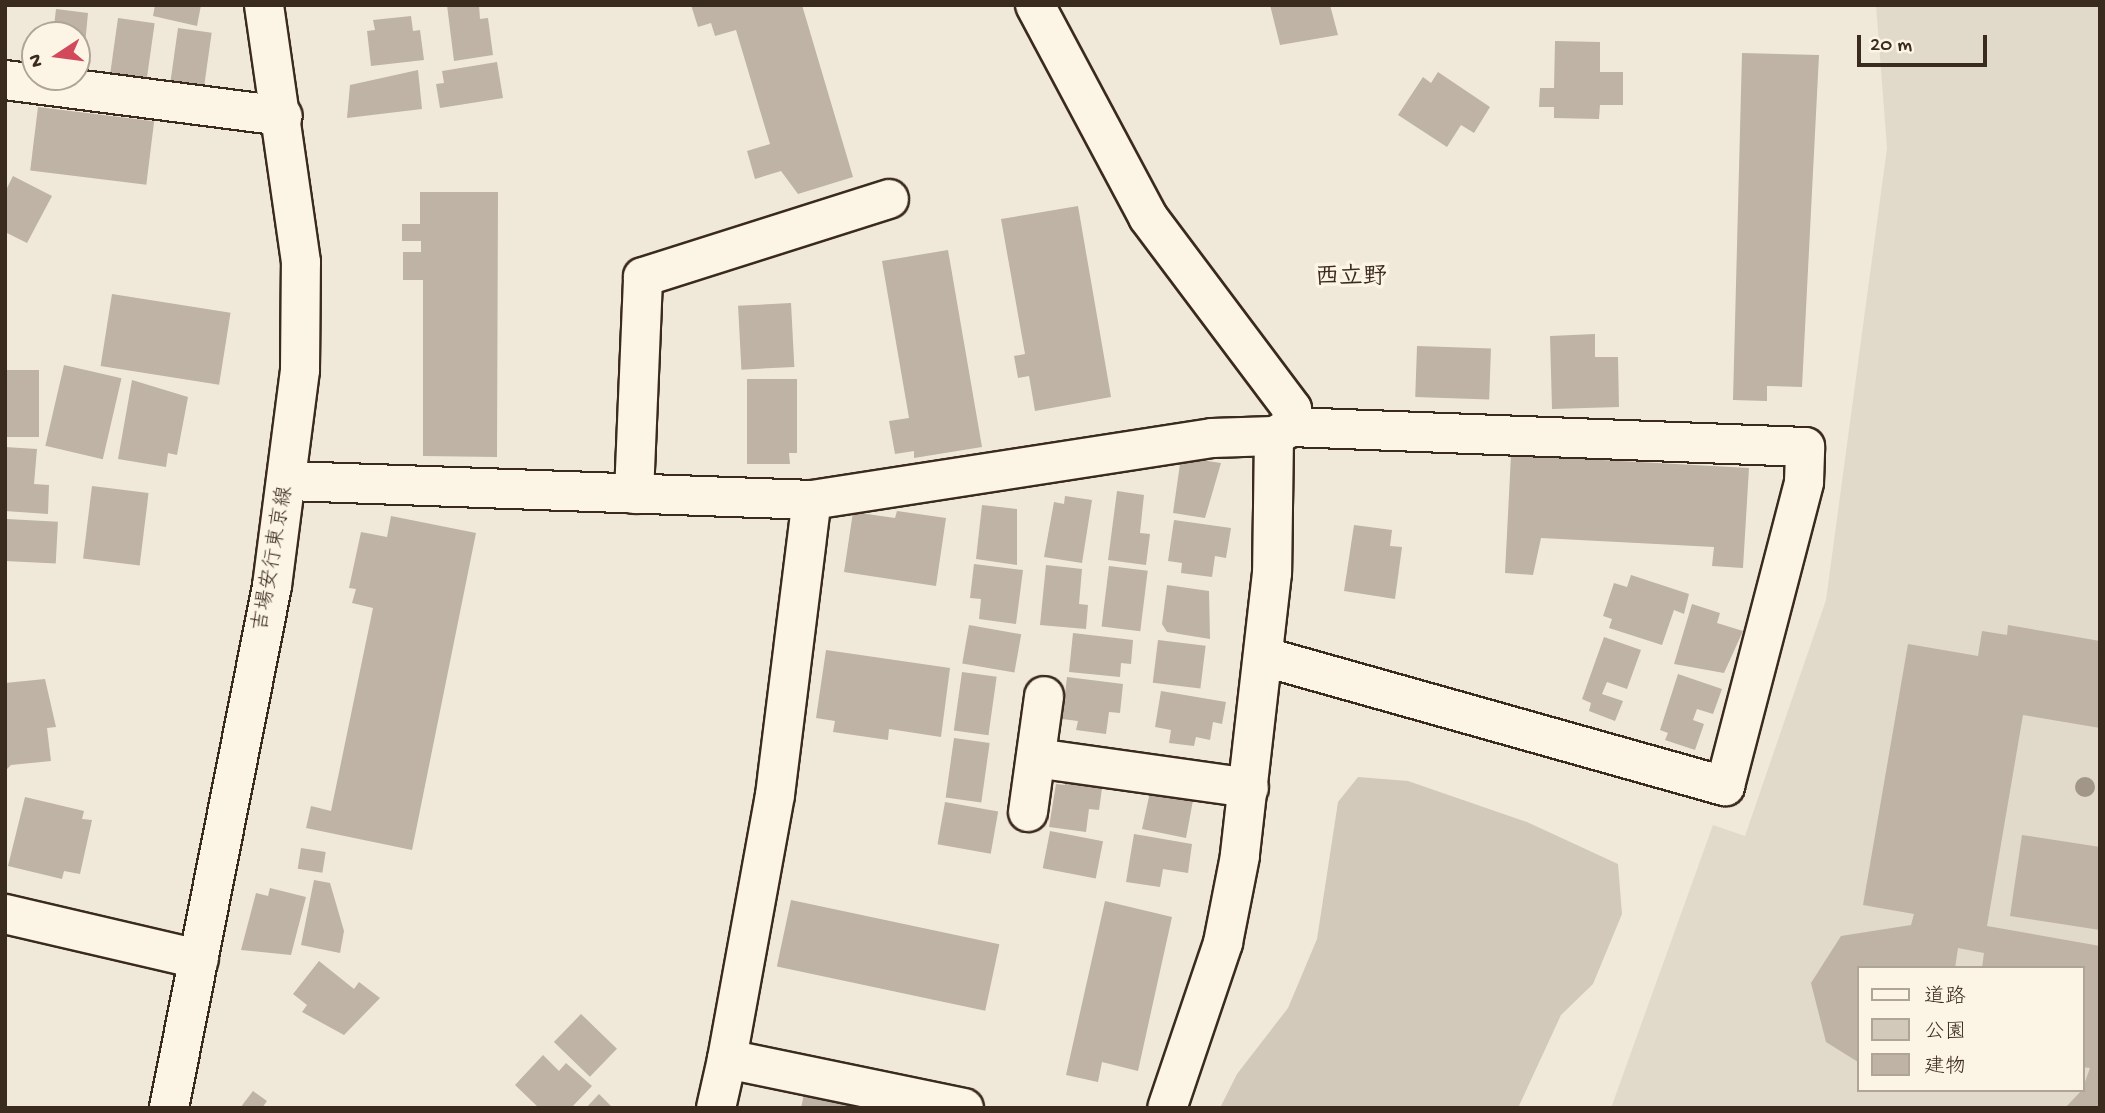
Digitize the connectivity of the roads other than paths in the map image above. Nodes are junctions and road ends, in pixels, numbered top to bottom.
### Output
1 (264, 5) edge
2 (1035, 5) edge
3 (5, 80) edge
4 (283, 116) junction
5 (889, 199) dead end
6 (1282, 431) junction
7 (290, 481) junction
8 (634, 494) junction
9 (812, 500) junction
10 (1265, 657) junction
11 (1044, 696) dead end
12 (1036, 758) junction
13 (1249, 788) junction
14 (1028, 811) dead end
15 (5, 914) edge
16 (199, 959) junction
17 (727, 1059) junction
18 (169, 1108) edge
19 (716, 1108) edge
20 (964, 1108) edge
21 (1167, 1108) edge

1 - 4 street, 吉場安行東京線
2 - 6 street
3 - 4 street
4 - 7 street, 吉場安行東京線
5 - 8 street
6 - 9 street
6 - 10 street
6 - 10 street
7 - 8 street
7 - 16 street, 吉場安行東京線
8 - 9 street
9 - 17 street
10 - 13 street
11 - 12 street
12 - 13 street
12 - 14 street
13 - 21 street
15 - 16 street
16 - 18 street, 吉場安行東京線
17 - 19 street
17 - 20 street

